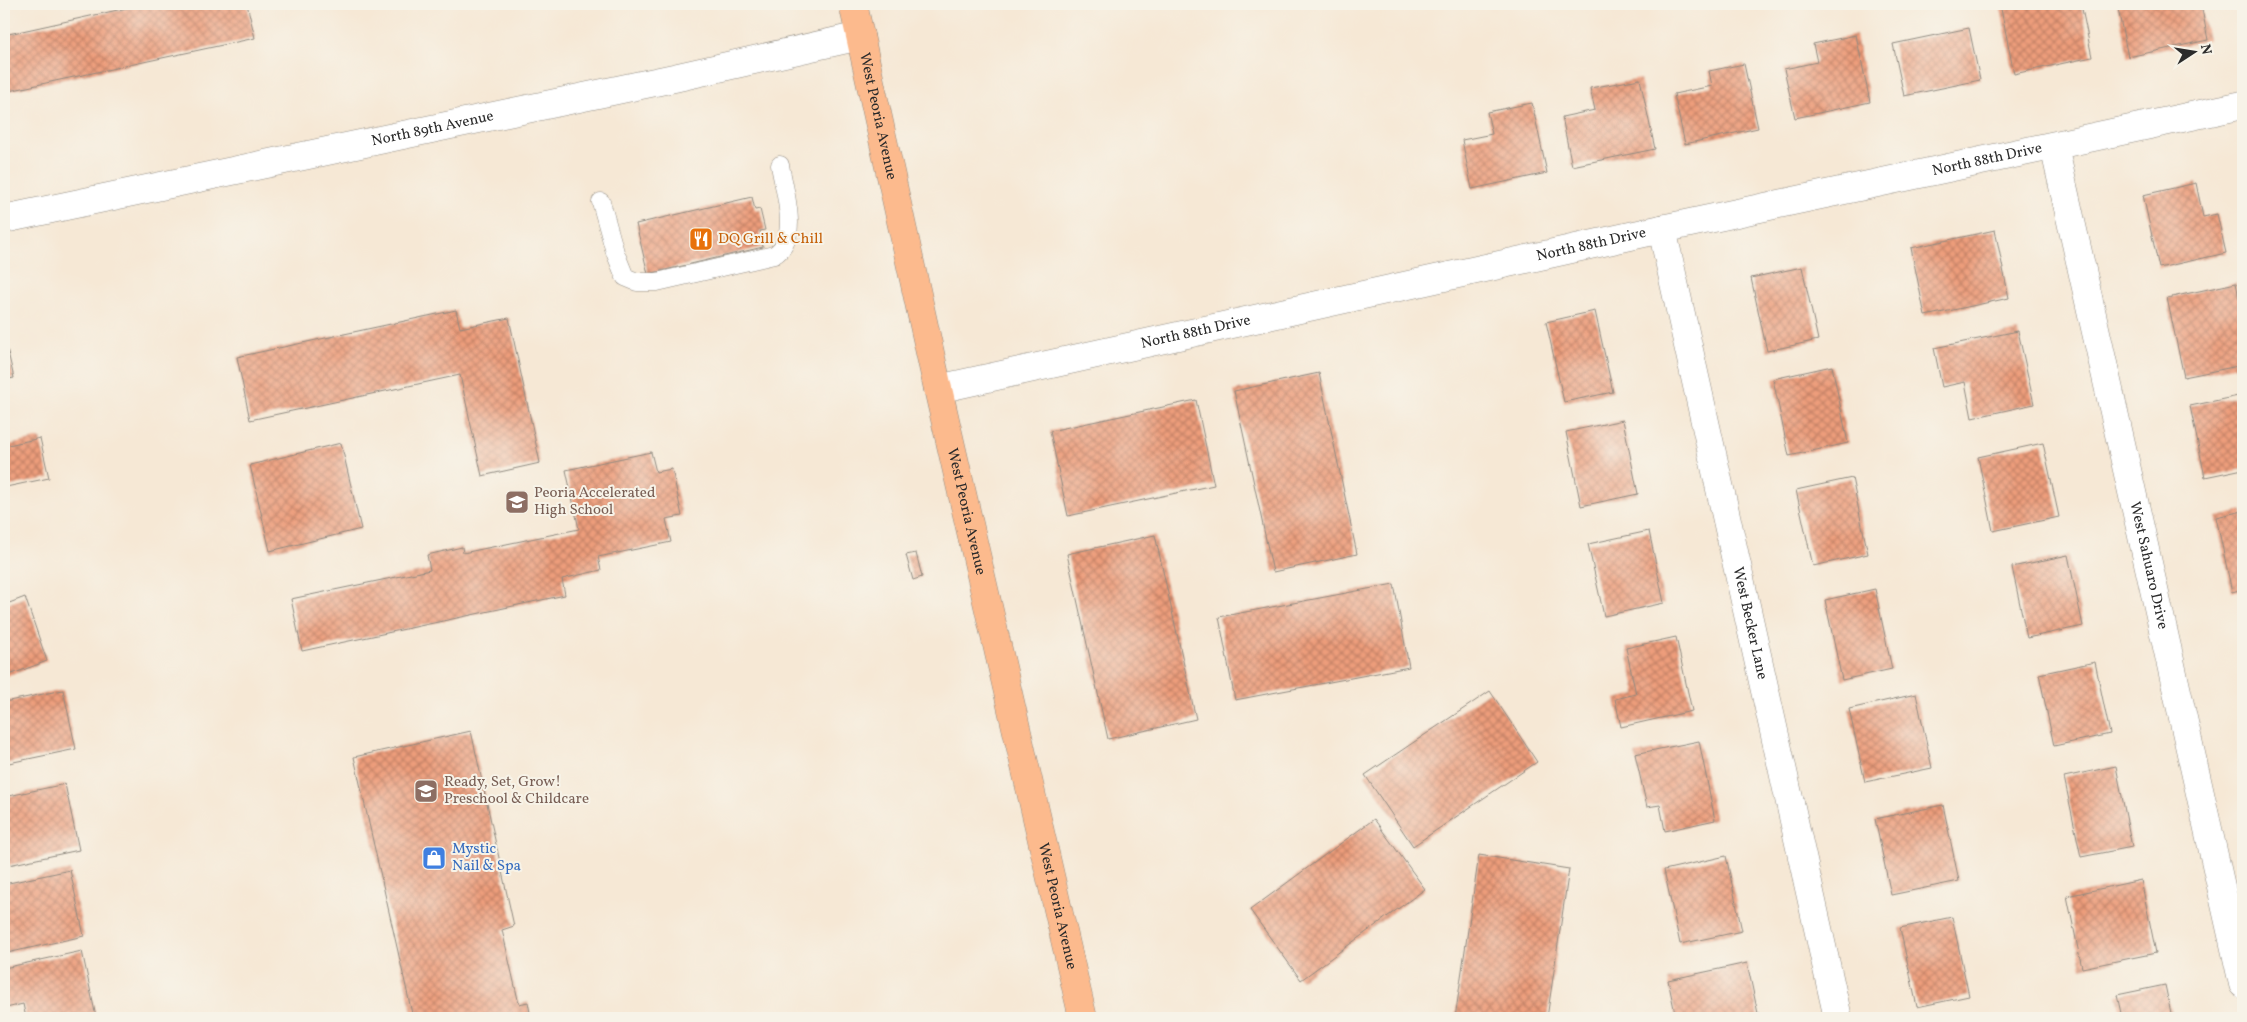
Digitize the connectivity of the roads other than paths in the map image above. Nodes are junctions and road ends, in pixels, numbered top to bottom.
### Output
1 (853, 4) edge
2 (860, 36) junction
3 (2243, 104) edge
4 (2054, 146) junction
5 (780, 164) dead end
6 (601, 202) dead end
7 (4, 218) edge
8 (1662, 229) junction
9 (938, 389) junction
10 (2243, 984) edge
11 (1084, 1018) edge
12 (1838, 1018) edge

1 - 2 main road, West Peoria Avenue
2 - 7 street, North 89th Avenue
2 - 9 main road, West Peoria Avenue
3 - 4 street, North 88th Drive
4 - 8 street, North 88th Drive
4 - 10 street, West Sahuaro Drive
5 - 6 lane
8 - 9 street, North 88th Drive
8 - 12 street, West Becker Lane
9 - 11 main road, West Peoria Avenue

